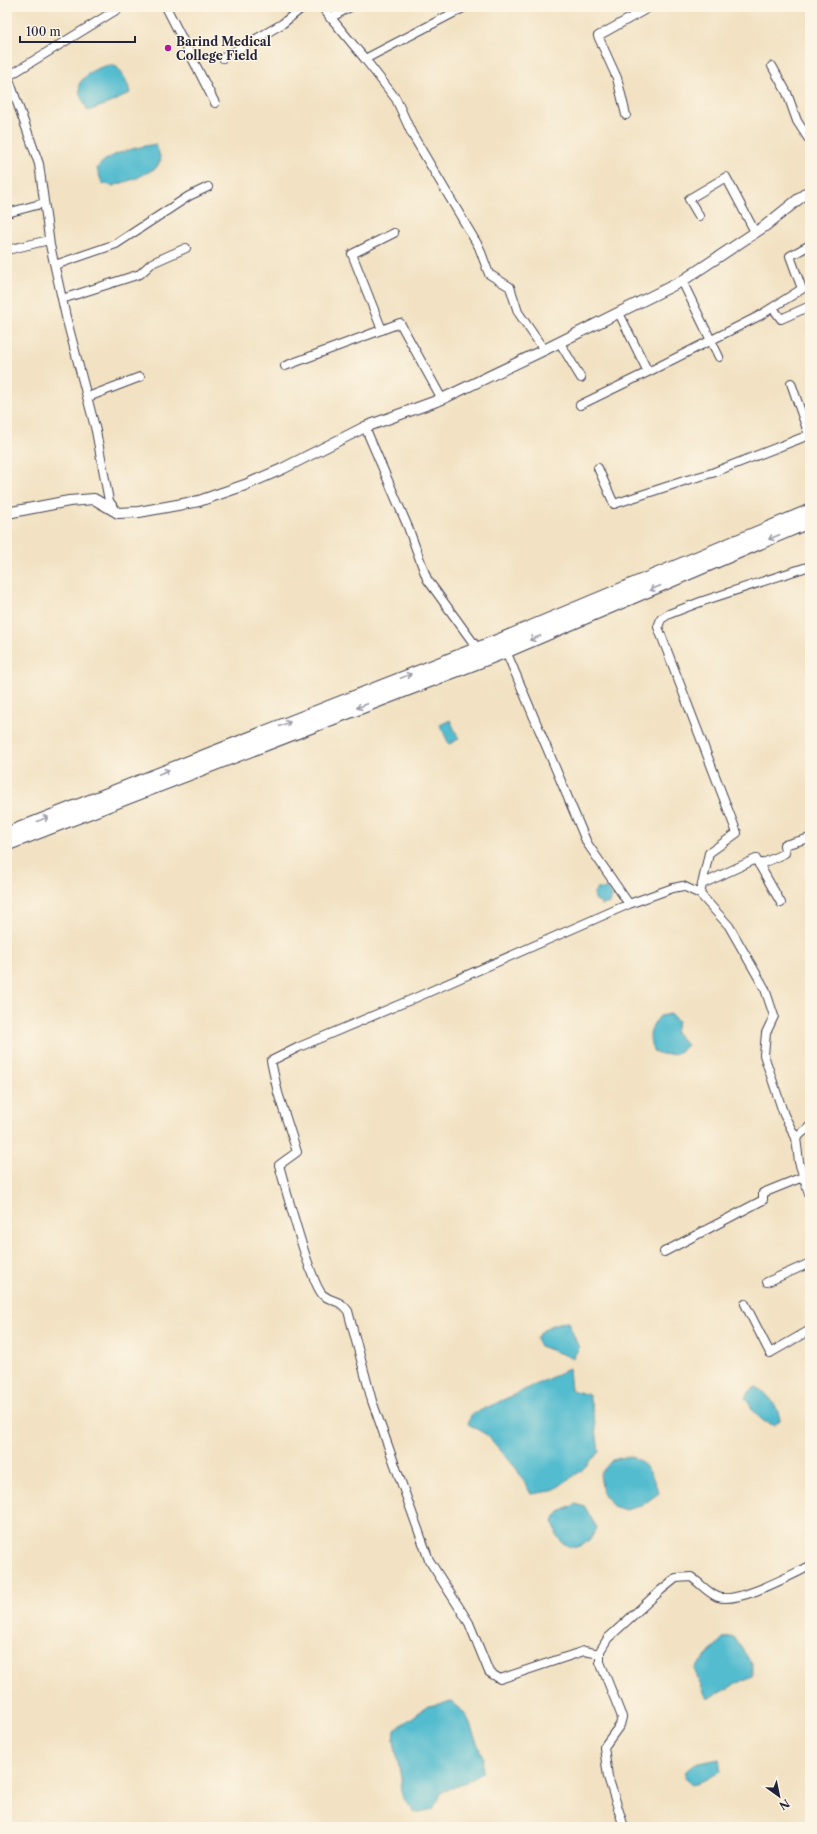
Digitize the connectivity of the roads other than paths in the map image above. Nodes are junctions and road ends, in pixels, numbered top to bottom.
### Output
1 (121, 7) edge
2 (166, 7) edge
3 (303, 7) edge
4 (322, 7) edge
5 (350, 7) edge
6 (465, 7) edge
7 (650, 7) edge
8 (330, 18) junction
9 (223, 58) dead end
10 (365, 59) junction
11 (772, 66) dead end
12 (7, 76) edge
13 (215, 103) dead end
14 (626, 115) dead end
15 (810, 141) edge
16 (208, 187) dead end
17 (810, 190) edge
18 (44, 204) junction
19 (7, 213) edge
20 (698, 216) dead end
21 (755, 232) junction
22 (394, 233) dead end
23 (49, 240) junction
24 (810, 245) edge
25 (186, 248) dead end
26 (7, 250) edge
27 (54, 265) junction
28 (682, 281) junction
29 (62, 299) junction
30 (810, 306) edge
31 (773, 308) junction
32 (619, 313) junction
33 (382, 330) junction
34 (712, 341) junction
35 (560, 343) junction
36 (544, 350) junction
37 (719, 357) dead end
38 (285, 366) dead end
39 (648, 372) junction
40 (140, 377) dead end
41 (581, 378) dead end
42 (790, 383) dead end
43 (88, 397) junction
44 (442, 399) junction
45 (580, 405) dead end
46 (364, 427) junction
47 (809, 436) edge
48 (598, 468) dead end
49 (810, 511) edge
50 (7, 513) edge
51 (118, 513) junction
52 (810, 521) edge
53 (810, 566) edge
54 (506, 651) junction
55 (480, 653) junction
56 (7, 834) edge
57 (810, 838) edge
58 (7, 844) edge
59 (759, 865) junction
60 (702, 884) junction
61 (700, 894) junction
62 (629, 904) junction
63 (781, 904) dead end
64 (810, 1126) edge
65 (796, 1138) junction
66 (806, 1176) edge
67 (810, 1197) edge
68 (664, 1252) dead end
69 (810, 1263) edge
70 (767, 1282) dead end
71 (745, 1304) dead end
72 (810, 1330) edge
73 (810, 1566) edge
74 (600, 1654) junction
75 (624, 1827) edge

1 - 12 street
2 - 13 street
3 - 9 street
4 - 8 street
5 - 8 street
6 - 10 street
7 - 14 street
8 - 10 street
10 - 36 street
11 - 15 street
12 - 18 street
16 - 27 street
17 - 21 street
18 - 19 street
18 - 23 street
20 - 21 street
21 - 28 street
22 - 33 street
23 - 26 street
23 - 27 street
24 - 31 street
25 - 29 street
27 - 29 street
28 - 32 street
28 - 34 street
29 - 43 street
30 - 31 street
31 - 34 street
32 - 35 street
32 - 39 street
33 - 38 street
33 - 44 street
34 - 37 street
34 - 39 street
35 - 36 street
35 - 41 street
36 - 44 street
39 - 45 street
40 - 43 street
42 - 47 street
43 - 51 street
44 - 46 street
46 - 51 street
46 - 55 street
47 - 48 street
49 - 55 main road
50 - 51 street
52 -> 54 main road
53 - 60 street
54 - 55 main road
54 - 62 street
56 -> 55 main road
55 -> 58 main road
57 - 59 street
59 - 60 street
59 - 63 street
60 - 61 street
61 - 62 street
61 - 65 street
62 - 74 street
64 - 65 street
65 - 66 street
66 - 67 street
66 - 68 street
69 - 70 street
71 - 72 street
73 - 74 street
74 - 75 street

